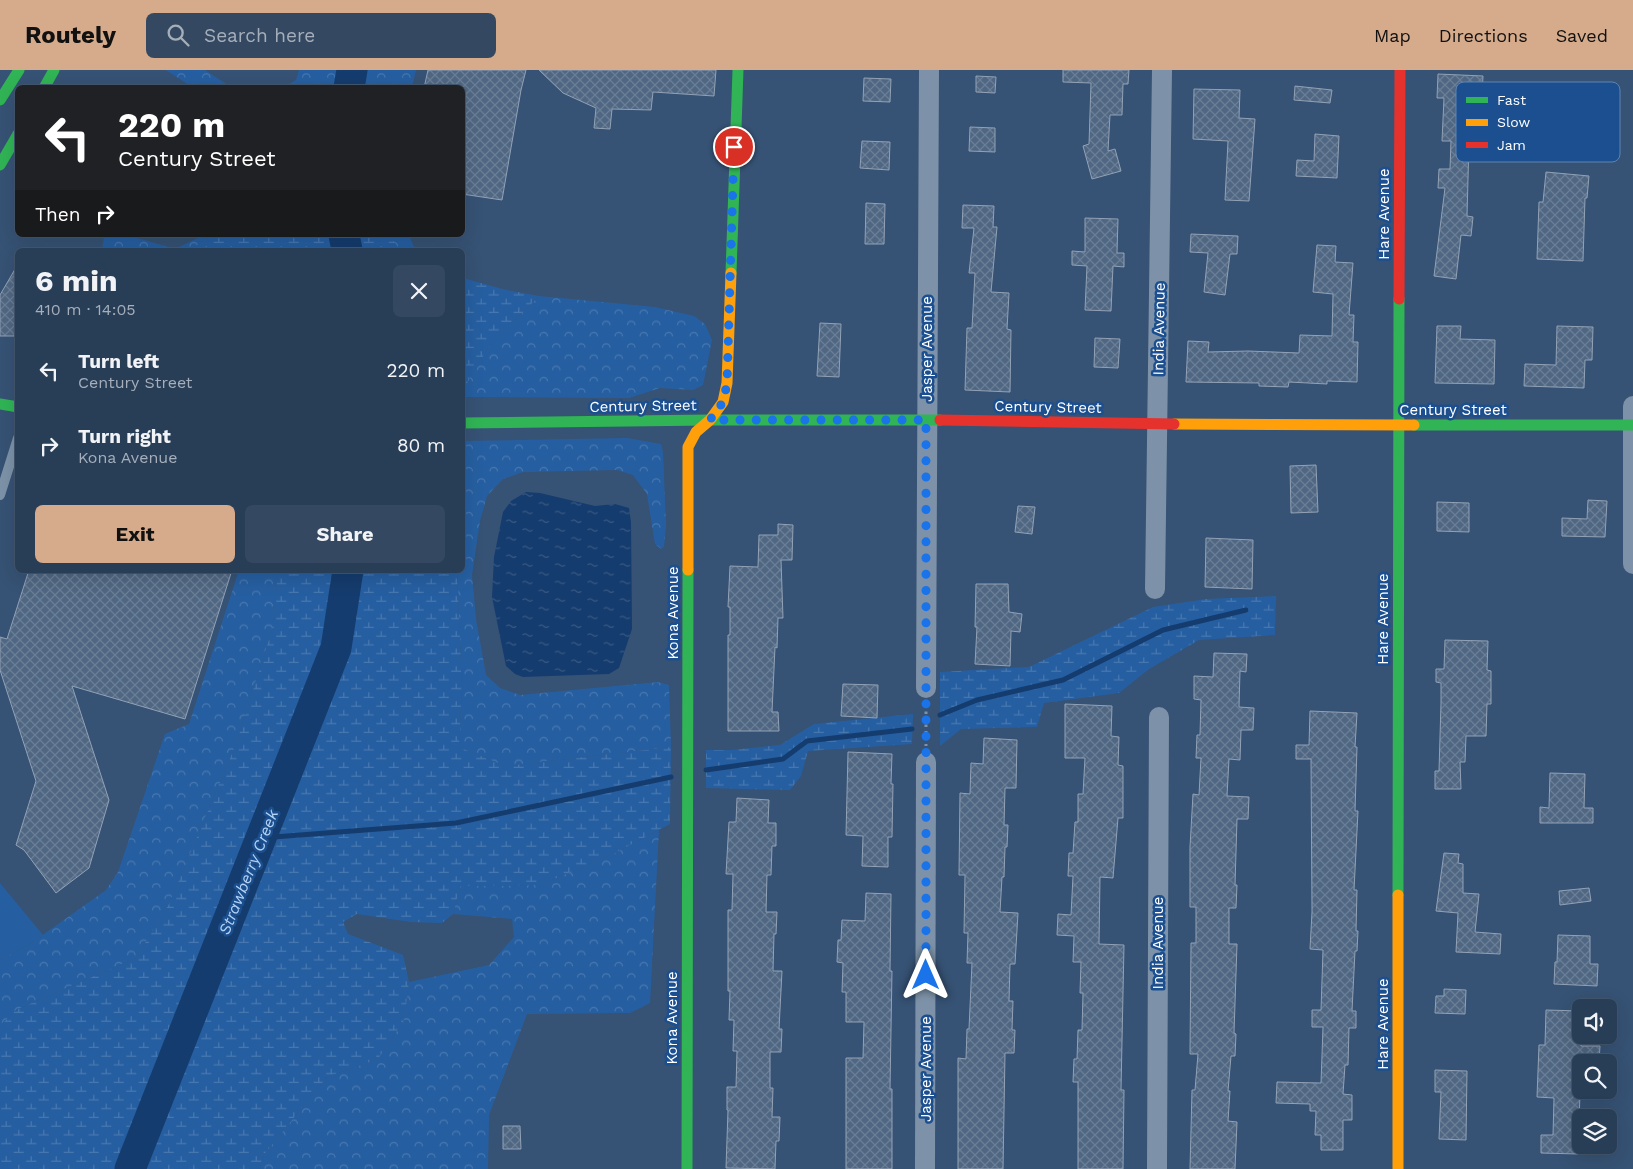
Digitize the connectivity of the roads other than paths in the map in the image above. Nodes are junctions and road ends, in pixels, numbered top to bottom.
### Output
1 (19, 70) edge
2 (54, 70) edge
3 (738, 70) edge
4 (929, 70) edge
5 (1162, 70) edge
6 (1400, 70) edge
7 (46, 85) edge
8 (0, 100) edge
9 (15, 139) edge
10 (0, 165) edge
11 (0, 404) edge
12 (15, 406) edge
13 (1633, 406) edge
14 (710, 420) junction
15 (926, 420) junction
16 (465, 423) edge
17 (1158, 424) junction
18 (1633, 425) edge
19 (1398, 426) junction
20 (15, 448) edge
21 (0, 495) edge
22 (1633, 564) edge
23 (1156, 589) dead end
24 (926, 688) road end
25 (1158, 717) dead end
26 (926, 762) road end
27 (687, 1169) edge
28 (926, 1169) edge
29 (1157, 1169) edge
30 (1398, 1169) edge

1 - 8 main road
2 - 7 main road
3 - 14 main road, Kona Avenue
4 - 15 street, Jasper Avenue
5 - 17 street, India Avenue
6 - 19 main road, Hare Avenue
9 - 10 main road
11 - 12 main road
13 - 18 street
14 - 15 main road, Century Street
14 - 16 main road, Century Street
14 - 27 main road, Kona Avenue
15 - 17 main road, Century Street
15 - 24 street, Jasper Avenue
17 - 19 main road, Century Street
17 - 23 street, India Avenue
18 - 19 main road, Century Street
18 - 22 street
19 - 30 main road, Hare Avenue
20 - 21 lane
25 - 29 street, India Avenue
26 - 28 street, Jasper Avenue

